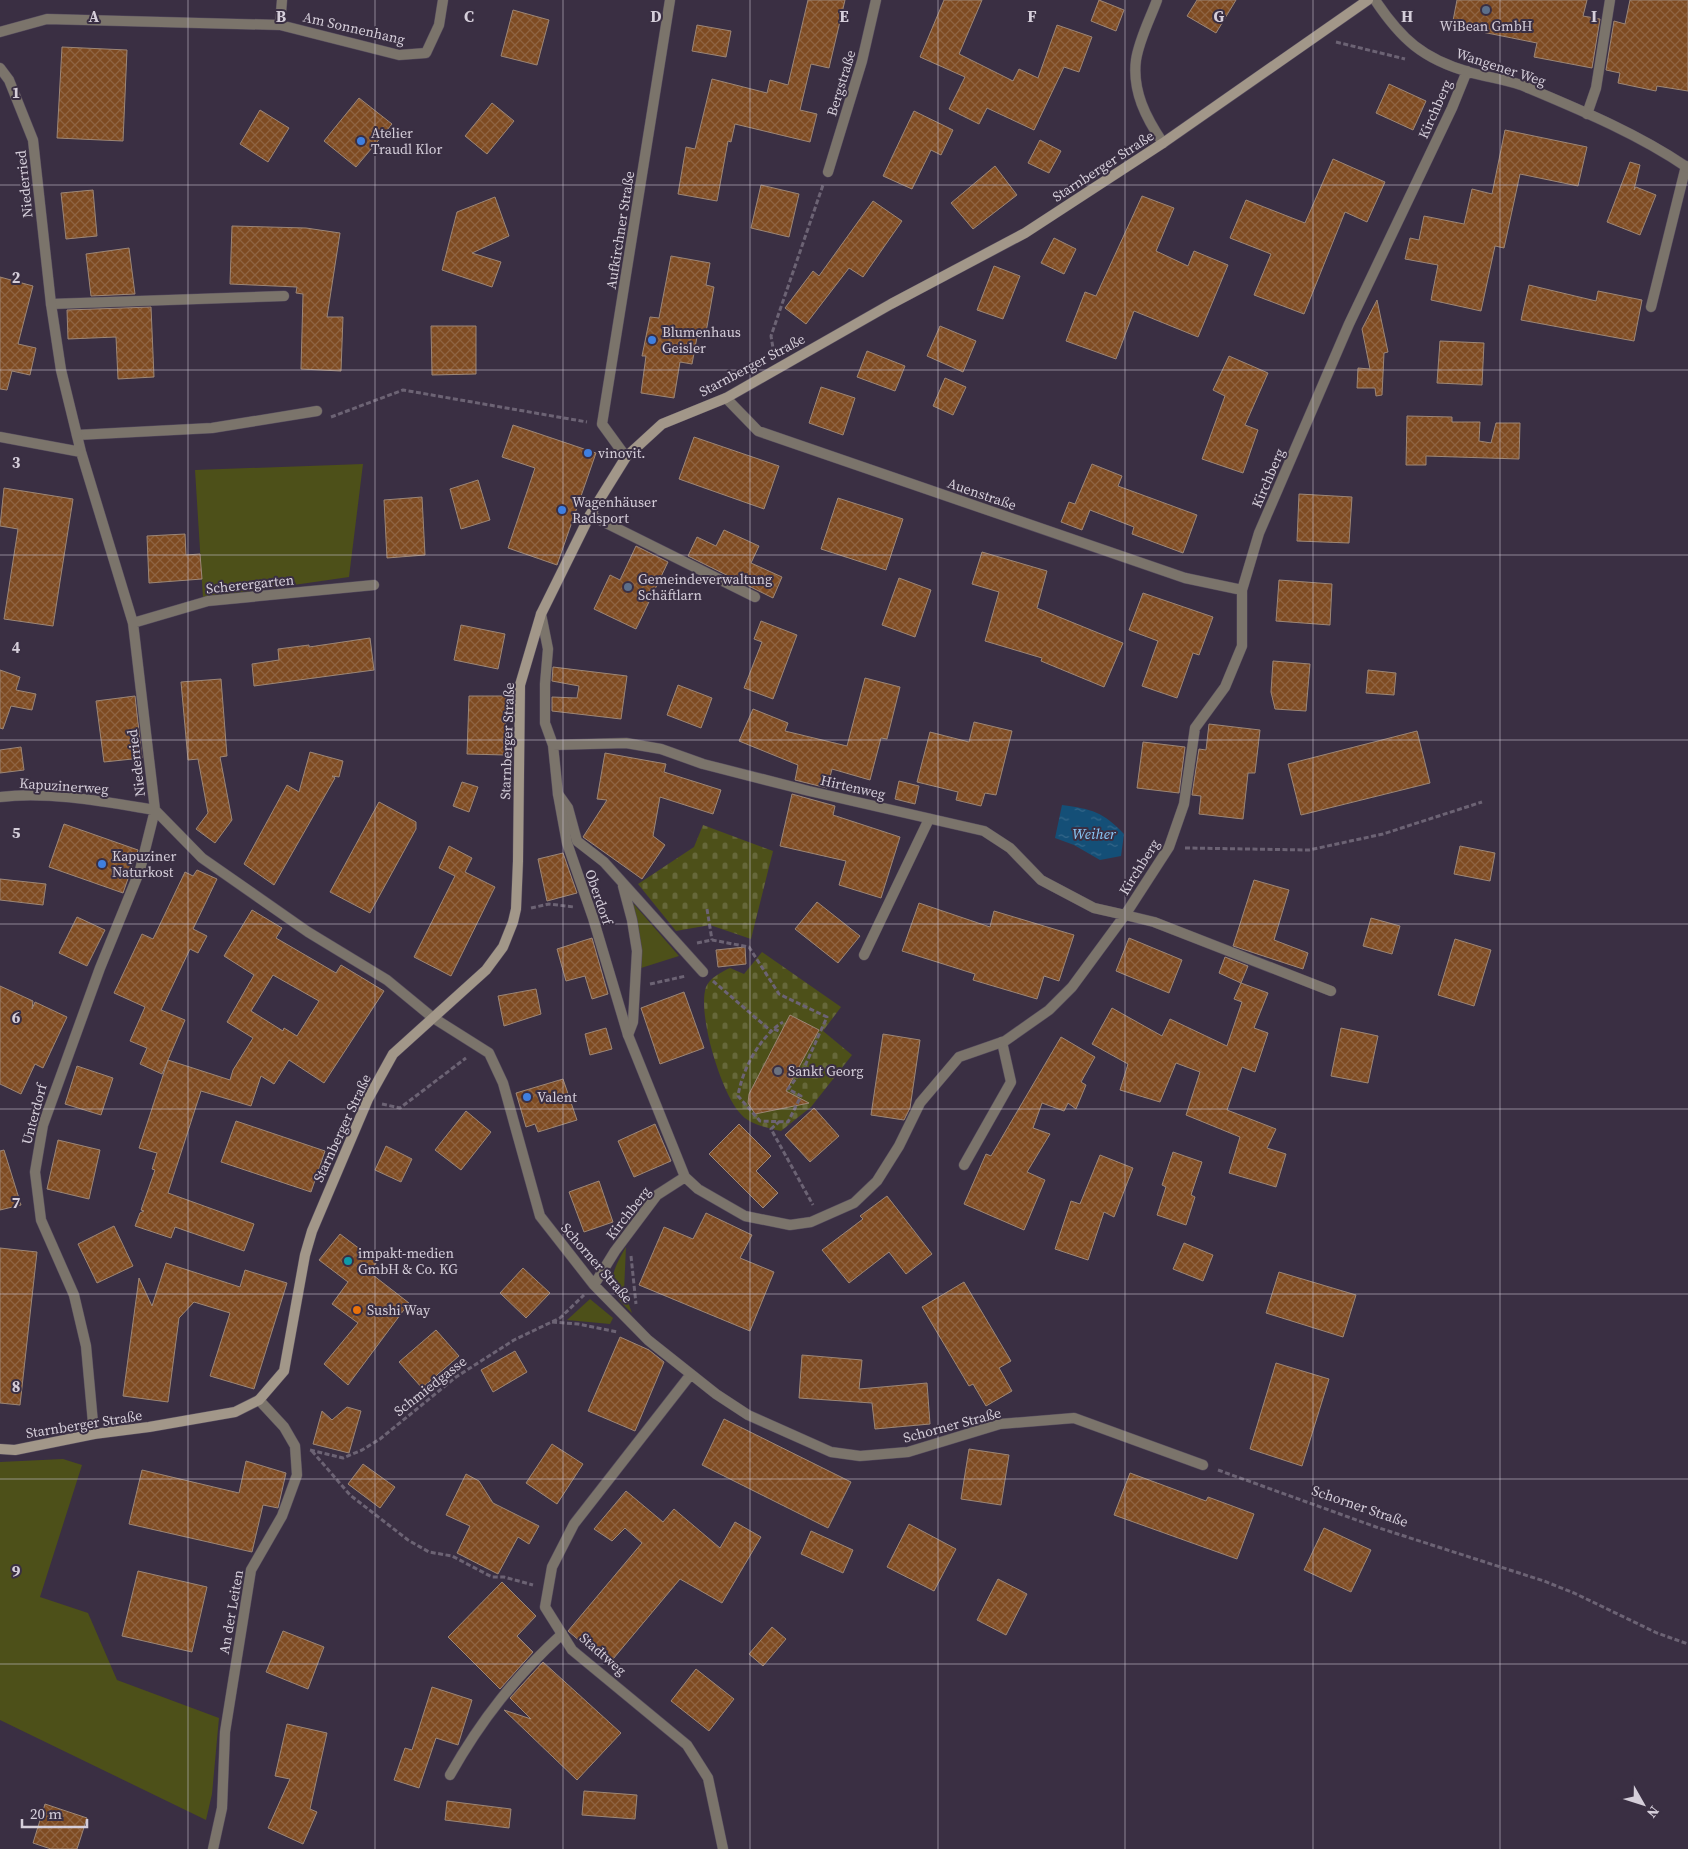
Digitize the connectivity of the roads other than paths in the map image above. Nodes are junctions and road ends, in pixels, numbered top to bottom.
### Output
1 (282, 0) edge
2 (443, 0) edge
3 (670, 0) edge
4 (876, 0) edge
5 (1157, 0) edge
6 (1368, 0) edge
7 (1375, 0) edge
8 (1610, 0) edge
9 (280, 25) junction
10 (0, 32) edge
11 (0, 68) edge
12 (1467, 71) junction
13 (1587, 114) junction
14 (1163, 143) junction
15 (1687, 167) edge
16 (828, 172) road end
17 (284, 296) dead end
18 (51, 304) junction
19 (1651, 307) dead end
20 (726, 398) junction
21 (317, 411) dead end
22 (77, 435) junction
23 (0, 437) edge
24 (81, 452) junction
25 (626, 457) junction
26 (590, 515) junction
27 (374, 585) dead end
28 (1242, 590) junction
29 (754, 598) dead end
30 (540, 614) junction
31 (133, 623) junction
32 (553, 745) junction
33 (558, 794) junction
34 (0, 797) edge
35 (156, 810) junction
36 (929, 819) junction
37 (623, 885) junction
38 (1125, 915) junction
39 (864, 955) dead end
40 (703, 972) road end
41 (1331, 991) dead end
42 (432, 1017) junction
43 (628, 1035) junction
44 (1002, 1042) junction
45 (964, 1165) dead end
46 (685, 1177) junction
47 (594, 1285) junction
48 (691, 1374) junction
49 (259, 1400) junction
50 (94, 1434) junction
51 (0, 1449) edge
52 (1203, 1465) road end
53 (562, 1634) junction
54 (450, 1775) dead end
55 (214, 1849) edge
56 (724, 1849) edge

1 - 9 street
2 - 9 street, Am Sonnenhang
3 - 25 street, Aufkirchner Straße
4 - 16 street, Bergstraße
5 - 14 street
6 - 14 main road, Starnberger Straße
7 - 12 street, Wangener Weg
8 - 13 street
9 - 10 street
11 - 18 street, Niederried
12 - 13 street, Wangener Weg
12 - 28 street, Kirchberg
13 - 15 street, Wangener Weg
14 - 20 main road, Starnberger Straße
15 - 19 street
17 - 18 street
18 - 22 street, Niederried
20 - 25 main road, Starnberger Straße
20 - 28 street, Auenstraße
21 - 22 street
22 - 24 street, Niederried
23 - 24 street
24 - 31 street, Niederried
25 - 26 main road, Starnberger Straße
26 - 29 street
26 - 30 main road, Starnberger Straße
27 - 31 street, Scherergarten
28 - 38 street, Kirchberg
30 - 32 street, Oberdorf
30 - 42 main road, Starnberger Straße
31 - 35 street, Niederried
32 - 33 street, Oberdorf
32 - 36 street, Hirtenweg
33 - 37 street
33 - 43 street, Oberdorf
34 - 35 street, Kapuzinerweg
35 - 42 street, Niederried
35 - 50 street, Unterdorf
36 - 38 street, Hirtenweg
36 - 39 street
37 - 40 street
37 - 43 street
38 - 41 street, Hirtenweg
38 - 44 street, Kirchberg
42 - 47 street, Schorner Straße
42 - 49 main road, Starnberger Straße
43 - 46 street, Oberdorf
44 - 45 street
44 - 46 street, Kirchberg
46 - 47 street, Kirchberg
47 - 48 street, Schorner Straße
48 - 52 street, Schorner Straße
48 - 53 street, Stadtweg
49 - 50 main road, Starnberger Straße
49 - 55 street, An der Leiten
50 - 51 main road, Starnberger Straße
53 - 54 street
53 - 56 street, Stadtweg

